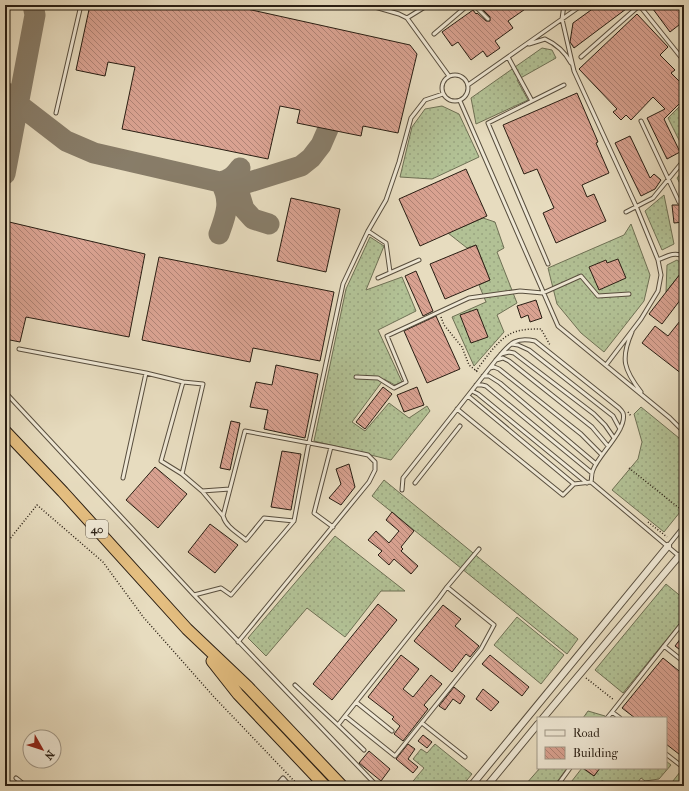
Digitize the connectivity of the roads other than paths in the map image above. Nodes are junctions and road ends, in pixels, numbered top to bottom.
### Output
1 (81, 5) edge
2 (368, 5) edge
3 (428, 5) edge
4 (468, 5) edge
5 (474, 5) edge
6 (564, 5) edge
7 (582, 5) edge
8 (639, 5) edge
9 (407, 18) junction
10 (488, 19) dead end
11 (562, 19) junction
12 (434, 34) dead end
13 (525, 46) junction
14 (508, 57) junction
15 (581, 57) dead end
16 (684, 61) edge
17 (573, 68) junction
18 (449, 76) junction
19 (468, 85) junction
20 (564, 85) dead end
21 (443, 94) junction
22 (460, 101) junction
23 (532, 101) junction
24 (56, 113) dead end
25 (641, 121) dead end
26 (684, 160) edge
27 (669, 180) junction
28 (679, 202) dead end
29 (636, 206) junction
30 (626, 212) dead end
31 (368, 231) junction
32 (684, 257) edge
33 (419, 260) dead end
34 (658, 260) junction
35 (548, 264) dead end
36 (390, 272) junction
37 (378, 278) dead end
38 (544, 294) junction
39 (629, 294) dead end
40 (635, 326) junction
41 (510, 344) junction
42 (19, 349) dead end
43 (500, 354) junction
44 (496, 360) junction
45 (606, 365) junction
46 (490, 368) junction
47 (146, 373) junction
48 (483, 376) junction
49 (356, 377) dead end
50 (183, 382) junction
51 (476, 385) junction
52 (472, 391) junction
53 (5, 392) edge
54 (468, 396) junction
55 (645, 397) junction
56 (457, 409) junction
57 (460, 426) dead end
58 (620, 429) junction
59 (5, 431) edge
60 (684, 432) edge
61 (614, 438) junction
62 (308, 444) junction
63 (608, 446) junction
64 (331, 447) junction
65 (601, 454) junction
66 (596, 464) junction
67 (182, 474) junction
68 (592, 474) junction
69 (123, 478) dead end
70 (591, 482) junction
71 (415, 483) dead end
72 (587, 483) junction
73 (574, 484) junction
74 (230, 489) junction
75 (402, 490) dead end
76 (202, 491) junction
77 (224, 516) junction
78 (294, 521) junction
79 (684, 526) edge
80 (333, 527) junction
81 (668, 546) junction
82 (479, 549) dead end
83 (684, 551) edge
84 (679, 556) junction
85 (447, 587) junction
86 (194, 595) junction
87 (684, 621) edge
88 (187, 629) junction
89 (238, 642) junction
90 (664, 646) junction
91 (684, 662) edge
92 (295, 685) dead end
93 (356, 702) junction
94 (612, 712) junction
95 (345, 716) junction
96 (544, 717) edge
97 (608, 717) edge
98 (619, 717) edge
99 (422, 723) junction
100 (338, 725) junction
101 (537, 725) edge
102 (392, 731) dead end
103 (364, 750) dead end
104 (667, 755) edge
105 (465, 757) dead end
106 (684, 768) edge
107 (569, 769) edge
108 (16, 778) dead end
109 (26, 786) edge
110 (276, 786) edge
111 (290, 786) edge
112 (325, 786) edge
113 (342, 786) edge
114 (377, 786) edge
115 (471, 786) edge
116 (487, 786) edge
117 (557, 786) edge

1 - 24 lane
2 - 9 lane
3 - 9 lane
4 - 12 lane
5 - 10 lane
6 - 11 lane
7 - 11 lane
8 - 15 lane
8 - 16 lane
9 - 18 lane
11 - 13 lane
11 - 17 lane
13 - 14 lane
13 - 17 lane
14 - 19 lane
14 - 23 lane
17 - 29 lane
18 - 19 lane
18 - 21 lane
19 - 22 lane
20 - 23 lane
21 - 22 lane
21 - 31 lane
22 - 38 lane
23 - 35 lane
25 - 27 lane
26 - 27 lane
27 - 28 lane
27 - 29 lane
29 - 30 lane
29 - 34 lane
31 - 36 lane
31 - 62 lane
32 - 34 lane
33 - 36 lane
34 - 40 lane
36 - 37 lane
38 - 39 lane
38 - 45 lane
38 - 49 lane
40 - 45 lane
40 - 55 lane
41 - 43 lane
41 - 58 lane
41 - 58 lane
42 - 47 lane
43 - 44 lane
43 - 61 lane
44 - 46 lane
44 - 63 lane
45 - 55 lane
46 - 48 lane
46 - 65 lane
47 - 50 lane
47 - 69 lane
48 - 51 lane
48 - 66 lane
50 - 67 lane
50 - 67 lane
51 - 52 lane
51 - 68 lane
52 - 54 lane
52 - 72 lane
53 - 86 lane
54 - 56 lane
54 - 73 lane
55 - 60 lane
56 - 73 lane
56 - 75 lane
57 - 71 lane
58 - 61 lane
59 - 88 highway, 40
61 - 63 lane
62 - 64 lane
62 - 74 lane
62 - 78 lane
63 - 65 lane
64 - 80 lane
64 - 80 lane
65 - 66 lane
66 - 68 lane
67 - 76 lane
68 - 70 lane
70 - 72 lane
70 - 81 lane
72 - 73 lane
74 - 76 lane
74 - 77 lane
76 - 77 lane
77 - 78 lane
78 - 86 lane
79 - 81 lane
80 - 89 lane
81 - 84 lane
81 - 115 street
82 - 85 lane
83 - 84 lane
84 - 96 street
85 - 93 lane
85 - 99 lane
86 - 89 lane
87 - 90 lane
88 - 112 highway, 40
88 - 113 highway, 40
89 - 114 lane
90 - 91 lane
90 - 94 lane
92 - 100 lane
93 - 95 lane
93 - 102 lane
94 - 97 lane
94 - 98 lane
95 - 99 lane
95 - 100 lane
99 - 105 lane
100 - 103 lane
101 - 116 street
104 - 106 lane
107 - 117 lane
108 - 109 lane
110 - 111 lane

